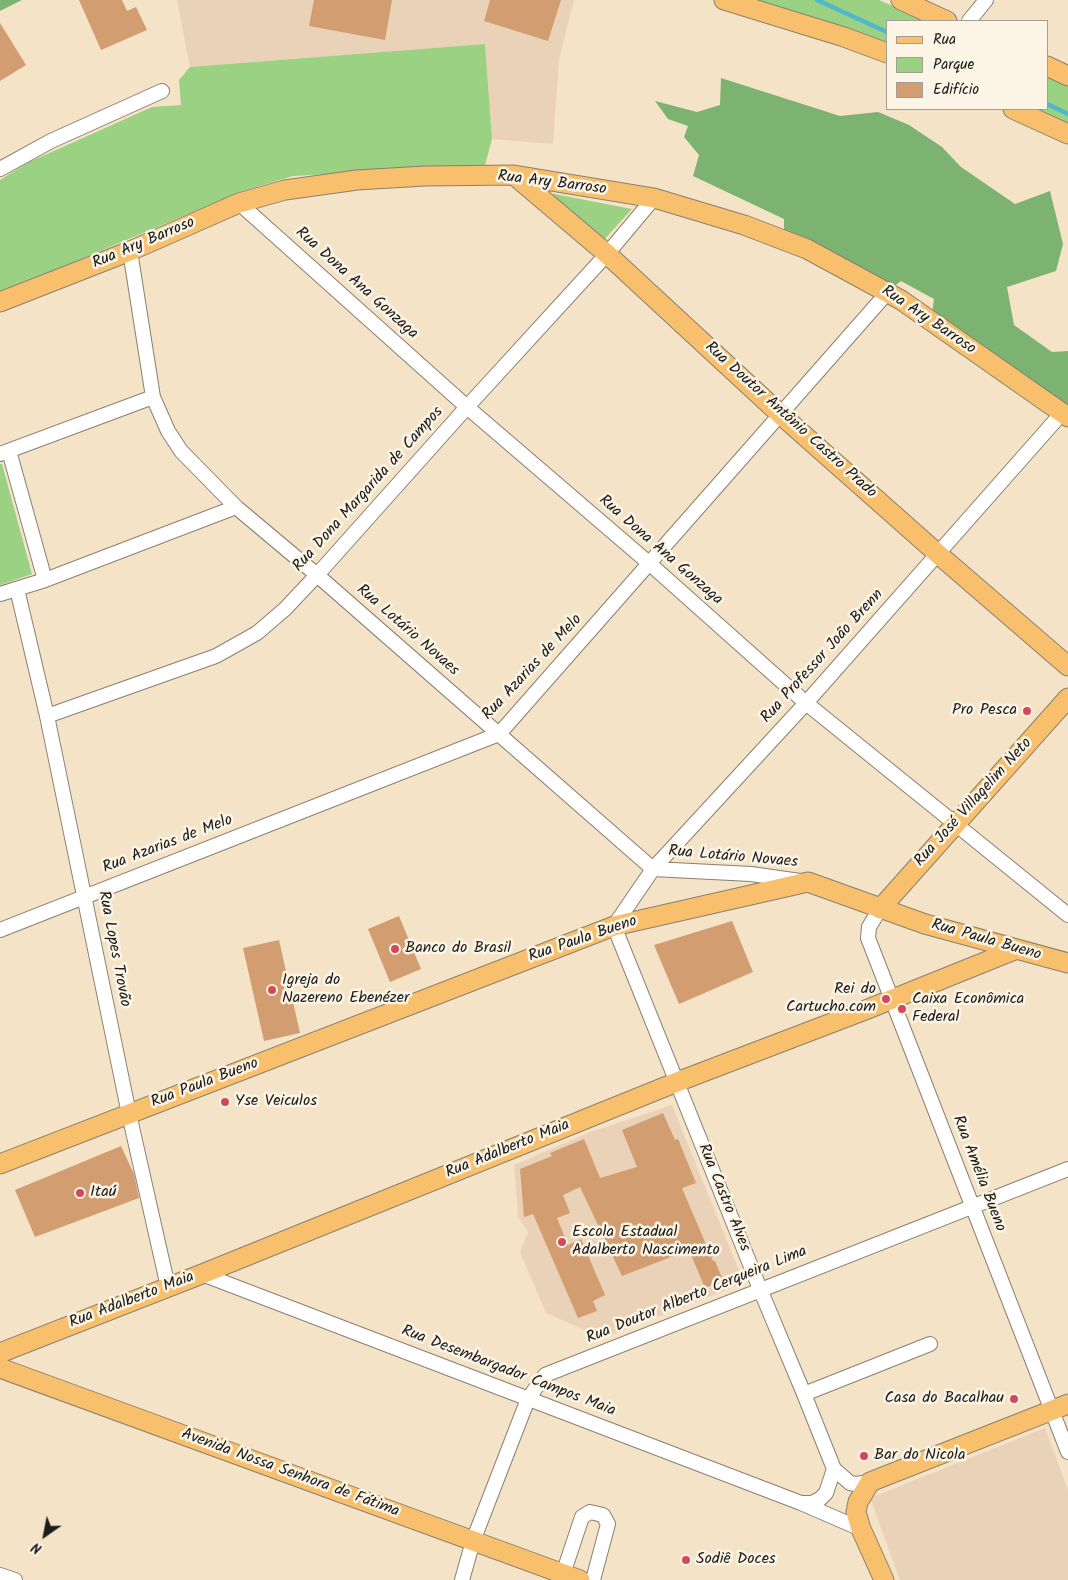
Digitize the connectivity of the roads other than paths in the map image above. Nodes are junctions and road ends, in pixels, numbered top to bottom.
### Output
1 (724, 0) edge
2 (901, 0) edge
3 (986, 0) edge
4 (945, 20) edge
5 (970, 20) edge
6 (886, 53) edge
7 (1048, 66) edge
8 (1068, 76) edge
9 (162, 91) dead end
10 (1015, 110) edge
11 (1068, 134) edge
12 (0, 169) edge
13 (514, 175) junction
14 (654, 198) junction
15 (240, 203) junction
16 (130, 251) junction
17 (607, 254) junction
18 (888, 292) junction
19 (0, 302) edge
20 (153, 397) junction
21 (467, 407) junction
22 (780, 414) junction
23 (1065, 415) edge
24 (4, 453) edge
25 (236, 507) junction
26 (938, 554) junction
27 (650, 564) junction
28 (317, 575) junction
29 (45, 580) junction
30 (17, 589) junction
31 (0, 594) edge
32 (1068, 666) edge
33 (1068, 698) edge
34 (806, 703) junction
35 (47, 716) junction
36 (499, 734) junction
37 (954, 824) junction
38 (653, 868) junction
39 (808, 882) junction
40 (85, 897) junction
41 (880, 909) junction
42 (1068, 915) edge
43 (614, 926) junction
44 (0, 930) edge
45 (1017, 949) junction
46 (1065, 958) edge
47 (891, 1000) junction
48 (677, 1082) junction
49 (129, 1114) junction
50 (0, 1164) edge
51 (1068, 1169) edge
52 (972, 1206) junction
53 (202, 1274) junction
54 (168, 1287) junction
55 (760, 1289) junction
56 (930, 1344) dead end
57 (0, 1353) edge
58 (0, 1368) edge
59 (804, 1394) junction
60 (528, 1399) junction
61 (1059, 1407) edge
62 (1068, 1452) edge
63 (834, 1469) junction
64 (870, 1482) junction
65 (801, 1502) junction
66 (861, 1529) junction
67 (473, 1541) junction
68 (0, 1575) edge
69 (572, 1577) edge
70 (15, 1580) edge
71 (462, 1580) edge
72 (593, 1580) edge
73 (884, 1580) edge

1 - 6 main road
2 - 4 main road
3 - 5 street
7 - 8 main road
9 - 12 street
10 - 11 main road
13 - 14 main road, Rua Ary Barroso
13 - 15 main road, Rua Ary Barroso
13 - 17 main road, Rua Doutor Antônio Castro Prado
14 - 17 street, Rua Dona Margarida de Campos
14 - 18 main road, Rua Ary Barroso
15 - 16 main road, Rua Ary Barroso
15 - 21 street, Rua Dona Ana Gonzaga
16 - 19 main road, Rua Ary Barroso
16 - 20 street, Rua Lotário Novaes
17 - 21 street, Rua Dona Margarida de Campos
17 - 22 main road, Rua Doutor Antônio Castro Prado
18 - 22 street, Rua Azarias de Melo
18 - 23 main road, Rua Ary Barroso
20 - 24 street
20 - 25 street, Rua Lotário Novaes
21 - 27 street, Rua Dona Ana Gonzaga
21 - 28 street, Rua Dona Margarida de Campos
22 - 26 main road, Rua Doutor Antônio Castro Prado
22 - 27 street, Rua Azarias de Melo
23 - 26 street, Rua Professor João Brenn
24 - 29 street
25 - 28 street, Rua Lotário Novaes
25 - 29 street
26 - 32 main road, Rua Doutor Antônio Castro Prado
26 - 34 street, Rua Professor João Brenn
27 - 34 street, Rua Dona Ana Gonzaga
27 - 36 street, Rua Azarias de Melo
28 - 35 street, Rua Dona Margarida de Campos
28 - 36 street, Rua Lotário Novaes
29 - 30 street
30 - 31 street
30 - 35 street, Rua Lopes Trovão
33 - 37 main road, Rua José Villagelim Neto
34 - 37 street, Rua Dona Ana Gonzaga
34 - 38 street, Rua Professor João Brenn
35 - 40 street, Rua Lopes Trovão
36 - 38 street, Rua Lotário Novaes
36 - 40 street, Rua Azarias de Melo
37 - 41 main road, Rua José Villagelim Neto
37 - 42 street, Rua Dona Ana Gonzaga
38 - 39 street, Rua Lotário Novaes
38 - 43 street, Rua Professor João Brenn
39 - 41 main road, Rua Paula Bueno
39 - 43 main road, Rua Paula Bueno
40 - 44 street, Rua Azarias de Melo
40 - 49 street, Rua Lopes Trovão
41 - 45 main road, Rua Paula Bueno
41 - 47 street, Rua Amélia Bueno
43 - 48 street, Rua Castro Alves
43 - 49 main road, Rua Paula Bueno
45 - 46 main road, Rua Paula Bueno
45 - 47 main road, Rua Adalberto Maia
47 - 48 main road, Rua Adalberto Maia
47 - 52 street, Rua Amélia Bueno
48 - 53 main road, Rua Adalberto Maia
48 - 55 street, Rua Castro Alves
49 - 50 main road, Rua Paula Bueno
49 - 54 street, Rua Lopes Trovão
51 - 52 street, Rua Doutor Alberto Cerqueira Lima
52 - 55 street, Rua Doutor Alberto Cerqueira Lima
52 - 61 street, Rua Amélia Bueno
53 - 54 main road, Rua Adalberto Maia
53 - 60 street, Rua Desembargador Campos Maia
54 - 57 main road, Rua Adalberto Maia
55 - 59 street, Rua Castro Alves
55 - 60 street, Rua Doutor Alberto Cerqueira Lima
56 - 59 street
58 - 67 main road, Avenida Nossa Senhora de Fátima
59 - 63 street, Rua Castro Alves
60 - 65 street, Rua Desembargador Campos Maia
60 - 67 street, Rua Doutor Alberto Cerqueira Lima
61 - 62 street, Rua Amélia Bueno
61 - 64 main road
63 - 64 street
63 - 65 street
64 - 66 main road
65 - 66 street
66 - 73 main road
67 - 69 main road, Avenida Nossa Senhora de Fátima
67 - 71 street, Rua Doutor Alberto Cerqueira Lima
68 - 70 street
69 - 72 street

